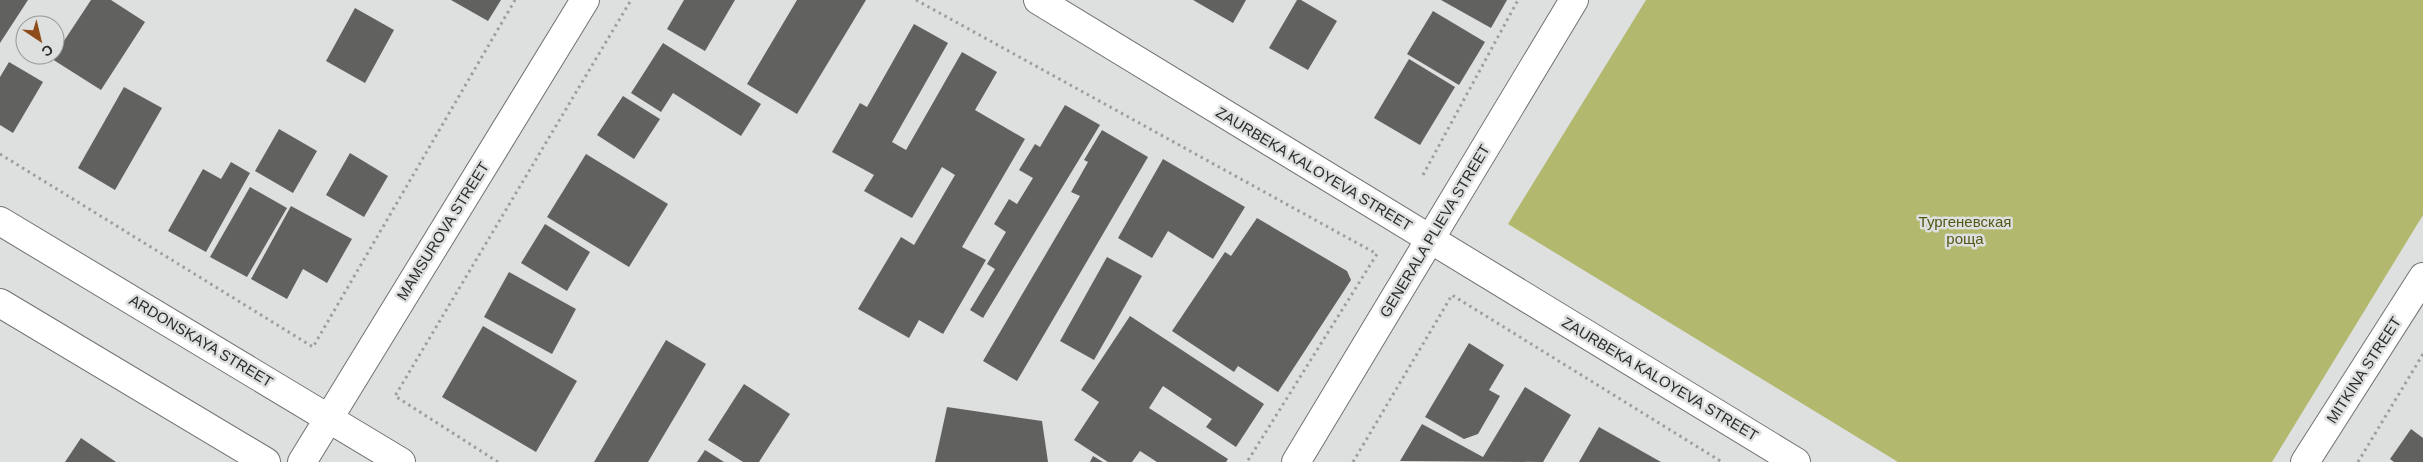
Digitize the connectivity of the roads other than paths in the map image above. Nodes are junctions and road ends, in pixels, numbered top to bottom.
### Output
1 (585, 0) edge
2 (1038, 0) edge
3 (1574, 0) edge
4 (0, 221) edge
5 (1429, 239) junction
6 (2423, 277) edge
7 (0, 303) edge
8 (329, 417) junction
9 (266, 462) edge
10 (302, 462) edge
11 (401, 462) edge
12 (1296, 462) edge
13 (1796, 462) edge
14 (2305, 462) edge

1 - 8 street, MAMSUROVA STREET
2 - 5 street, ZAURBEKA KALOYEVA STREET
3 - 5 street, GENERALA PLIEVA STREET
4 - 8 street, ARDONSKAYA STREET
5 - 12 street, GENERALA PLIEVA STREET
5 - 13 street, ZAURBEKA KALOYEVA STREET
6 - 14 street, MITKINA STREET
7 - 9 street
8 - 10 street, MAMSUROVA STREET
8 - 11 street, ARDONSKAYA STREET

